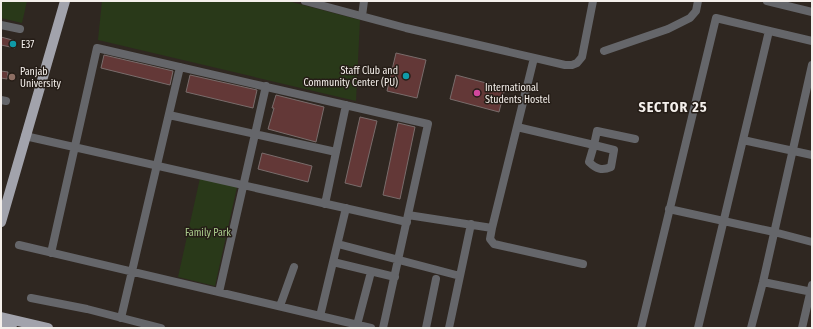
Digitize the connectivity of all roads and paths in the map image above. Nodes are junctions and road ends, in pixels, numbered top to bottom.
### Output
1 (59, 1) edge
2 (64, 1) edge
3 (305, 1) edge
4 (364, 1) edge
5 (593, 1) edge
6 (698, 1) edge
7 (768, 1) edge
8 (791, 4) edge
9 (812, 12) edge
10 (362, 16) junction
11 (1, 25) edge
12 (20, 29) dead end
13 (769, 31) junction
14 (812, 41) edge
15 (604, 51) dead end
16 (534, 58) junction
17 (812, 65) edge
18 (180, 67) junction
19 (266, 86) junction
20 (346, 105) junction
21 (169, 115) junction
22 (517, 127) junction
23 (255, 135) junction
24 (25, 136) junction
25 (635, 139) dead end
26 (743, 140) junction
27 (75, 147) junction
28 (792, 151) junction
29 (336, 152) junction
30 (812, 155) edge
31 (157, 166) junction
32 (244, 185) junction
33 (1, 202) edge
34 (325, 204) junction
35 (346, 208) junction
36 (669, 209) junction
37 (408, 218) junction
38 (1, 222) edge
39 (723, 222) junction
40 (471, 224) junction
41 (492, 228) junction
42 (774, 232) junction
43 (812, 242) edge
44 (338, 244) junction
45 (19, 245) dead end
46 (51, 253) junction
47 (398, 259) junction
48 (333, 262) junction
49 (583, 264) dead end
50 (294, 266) dead end
51 (132, 272) junction
52 (372, 272) junction
53 (460, 276) junction
54 (395, 277) junction
55 (436, 279) dead end
56 (763, 282) junction
57 (811, 289) edge
58 (218, 292) junction
59 (31, 298) dead end
60 (280, 306) junction
61 (320, 316) junction
62 (1, 317) edge
63 (121, 318) junction
64 (357, 325) junction
65 (1, 326) edge
66 (12, 328) edge
67 (48, 328) edge
68 (161, 328) edge
69 (371, 328) edge
70 (383, 328) edge
71 (426, 328) edge
72 (449, 328) edge
73 (641, 328) edge
74 (698, 328) edge
75 (751, 328) edge
76 (802, 328) edge

1 - 33 main road
2 - 24 main road
3 - 10 street
4 - 10 street
5 - 16 street
6 - 15 street
7 - 8 street
8 - 9 street
10 - 16 street
11 - 12 street
13 - 14 street
13 - 26 street
13 - 36 street
16 - 22 street
17 - 28 street
18 - 19 street
18 - 21 street
18 - 27 street
19 - 20 street
19 - 23 street
20 - 29 street
20 - 37 street
21 - 23 street
21 - 31 street
22 - 25 street
22 - 41 street
23 - 29 street
23 - 32 street
24 - 27 street
24 - 38 main road
26 - 28 street
26 - 39 street
27 - 31 street
27 - 46 street
28 - 30 street
28 - 42 street
29 - 34 street
31 - 32 street
31 - 51 street
32 - 34 street
32 - 58 street
34 - 35 street
35 - 37 street
35 - 44 street
36 - 39 street
36 - 73 street
37 - 40 street
37 - 47 street
39 - 42 street
39 - 74 street
40 - 41 street
40 - 53 street
41 - 49 street
42 - 43 street
42 - 56 street
44 - 47 street
44 - 48 street
45 - 46 street
46 - 51 street
47 - 53 street
47 - 54 street
48 - 52 street
48 - 61 street
50 - 60 street
51 - 58 street
51 - 63 street
52 - 54 street
52 - 64 street
53 - 72 street
54 - 70 street
55 - 71 street
56 - 57 street
56 - 75 street
57 - 76 street
58 - 60 street
59 - 63 street
60 - 61 street
61 - 64 street
62 - 67 main road
63 - 68 street
64 - 69 street
65 - 66 main road

